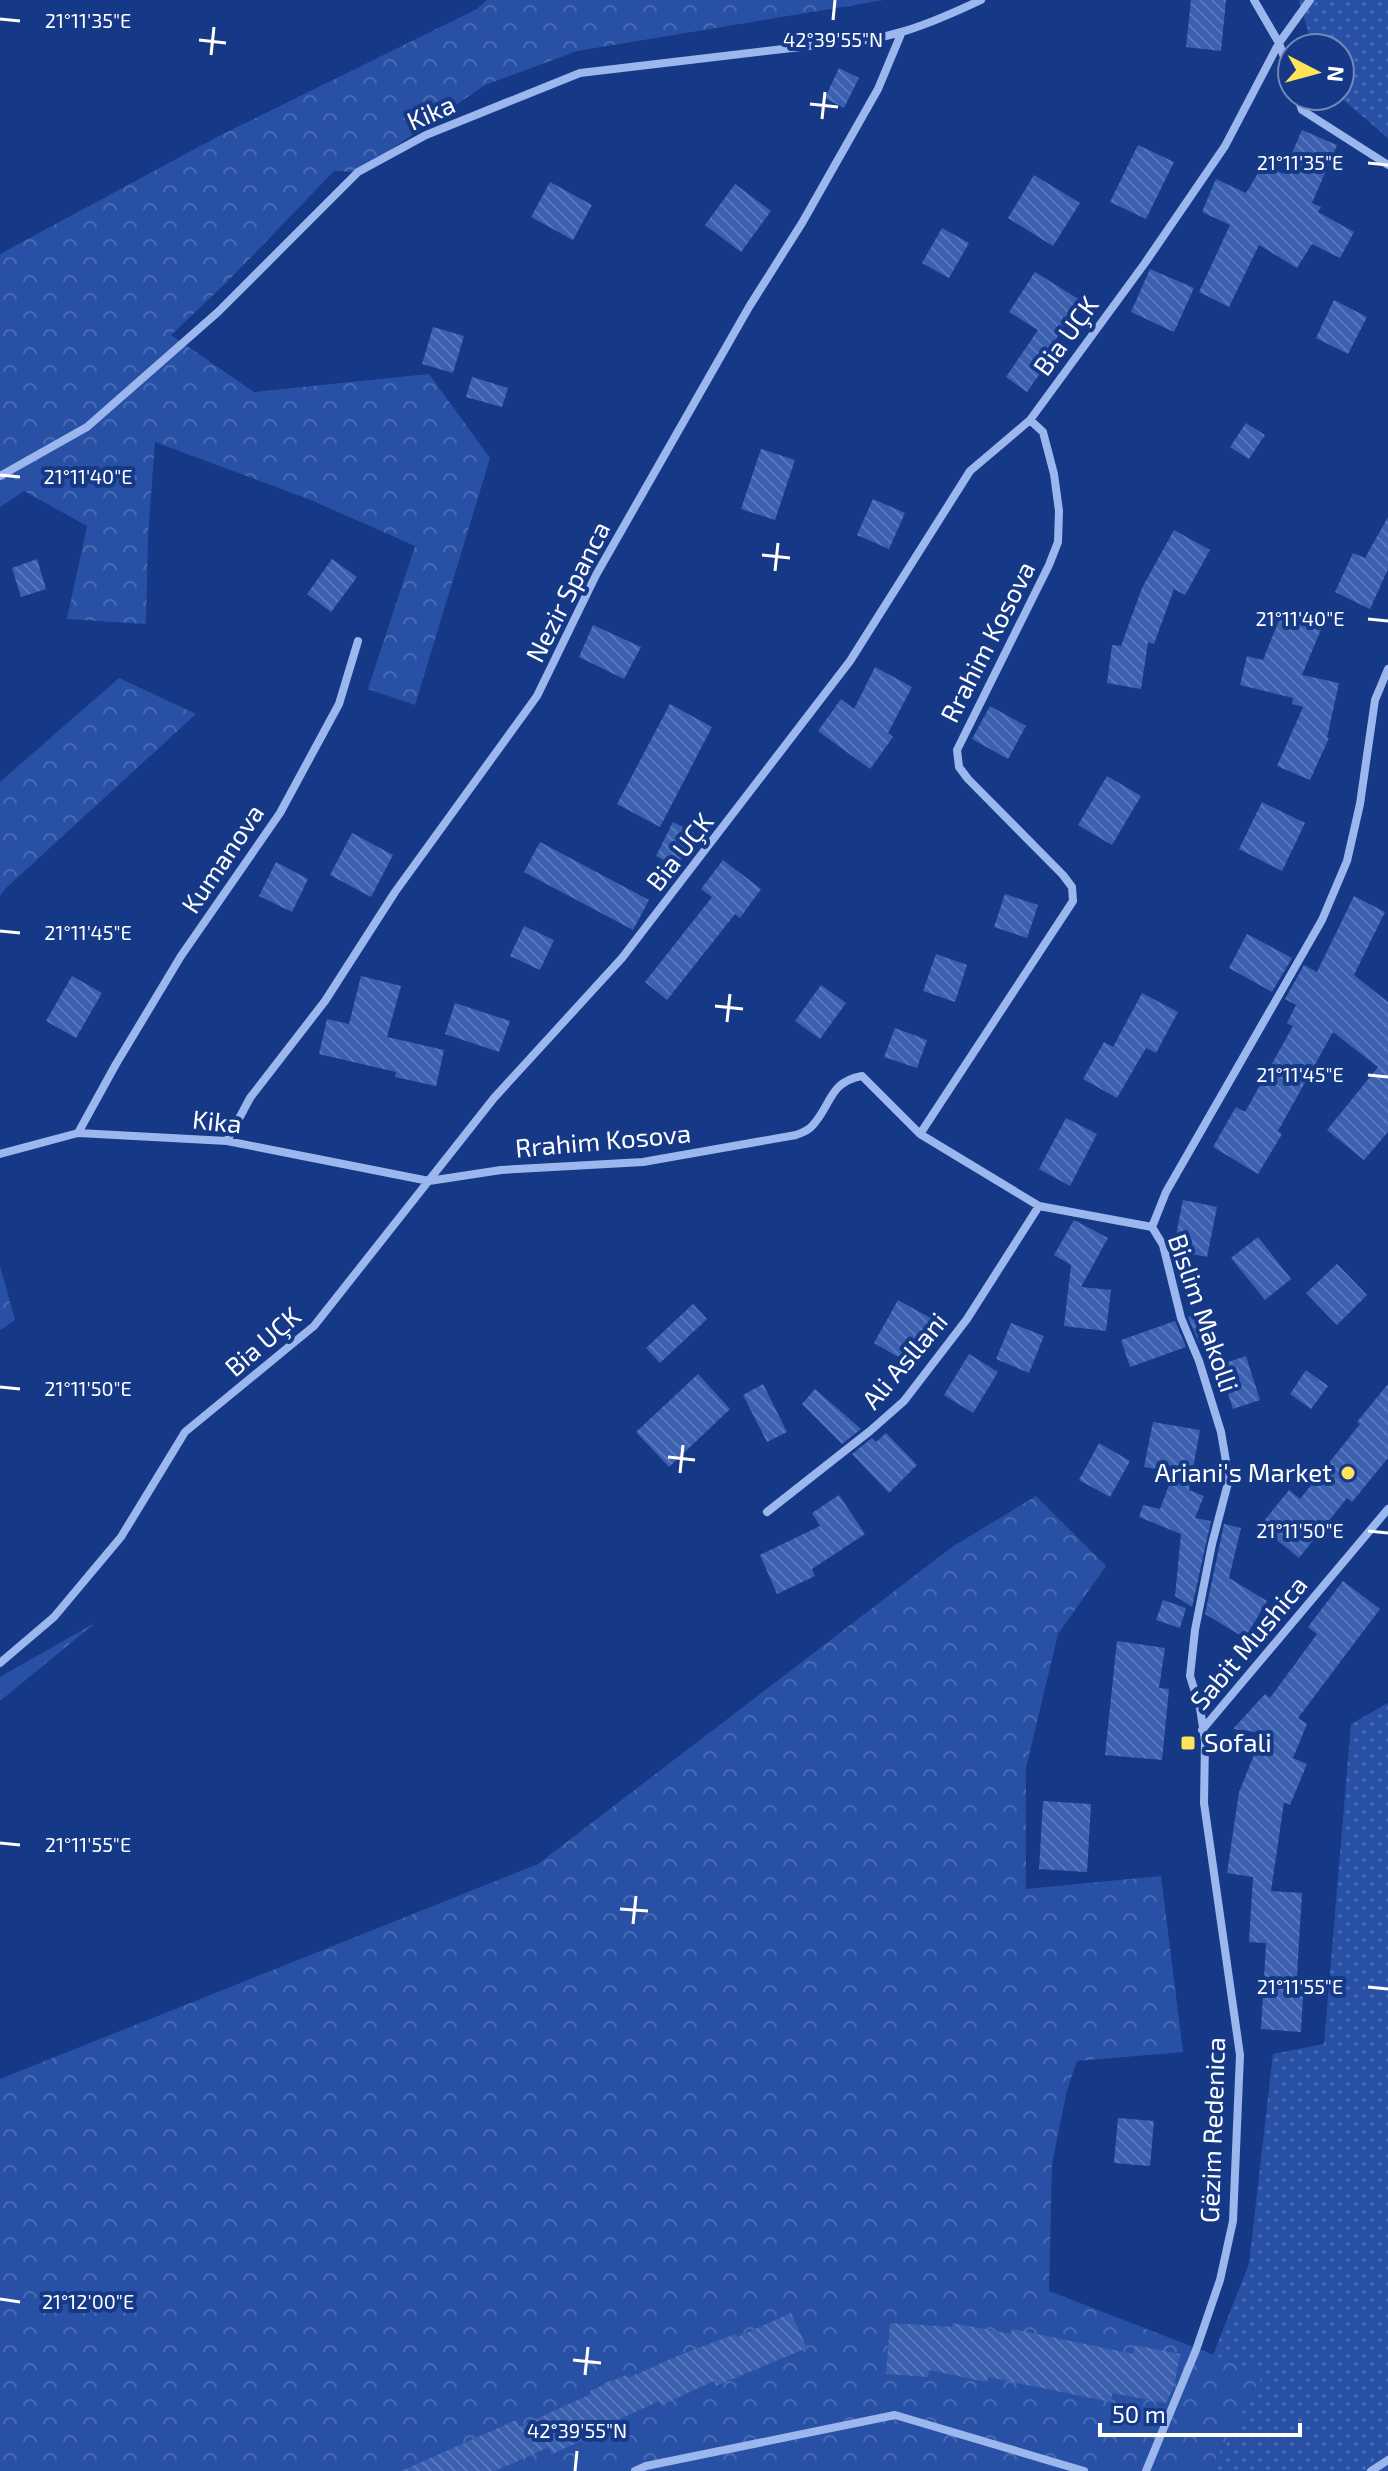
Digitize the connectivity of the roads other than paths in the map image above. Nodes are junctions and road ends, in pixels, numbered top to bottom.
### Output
1 (981, 0) edge
2 (1254, 0) edge
3 (1310, 0) edge
4 (1287, 32) edge
5 (901, 34) junction
6 (1276, 38) edge
7 (1276, 49) edge
8 (1305, 112) edge
9 (1388, 165) edge
10 (1030, 420) junction
11 (0, 476) edge
12 (358, 641) dead end
13 (1388, 669) edge
14 (78, 1133) junction
15 (920, 1134) junction
16 (227, 1141) junction
17 (0, 1154) edge
18 (429, 1181) junction
19 (1039, 1206) junction
20 (1152, 1227) junction
21 (1388, 1509) edge
22 (767, 1512) dead end
23 (0, 1663) edge
24 (1202, 1730) junction
25 (1388, 2460) edge
26 (635, 2471) edge
27 (1084, 2471) edge
28 (1146, 2471) edge
29 (1371, 2471) edge

1 - 5 street, Kika
2 - 6 street
3 - 4 street, Bia UÇK
5 - 11 street, Kika
5 - 16 street, Nezir Spanca
7 - 10 street, Bia UÇK
8 - 9 street
10 - 15 street, Rrahim Kosova
10 - 18 street, Bia UÇK
12 - 14 street, Kumanova
13 - 20 street, Bislim Makolli
14 - 16 street, Kika
14 - 17 street, Kika
15 - 18 street, Rrahim Kosova
15 - 19 street, Rrahim Kosova
16 - 18 street, Kika
18 - 23 street, Bia UÇK
19 - 20 street, Rrahim Kosova
19 - 22 street, Ali Asllani
20 - 24 street, Bislim Makolli
21 - 24 street, Sabit Mushica
24 - 28 street, Gëzim Redenica
25 - 29 street
26 - 27 street

